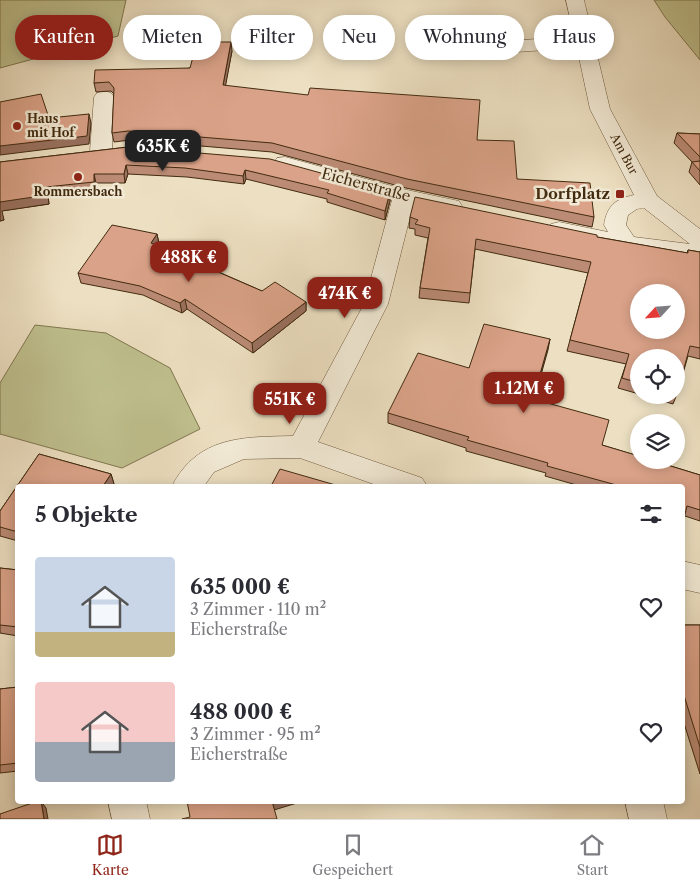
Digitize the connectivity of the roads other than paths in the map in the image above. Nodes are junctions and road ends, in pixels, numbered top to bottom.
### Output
1 (575, 0) edge
2 (579, 15) edge
3 (589, 60) edge
4 (104, 97) edge
5 (102, 151) edge
6 (262, 159) edge
7 (404, 196) junction
8 (648, 200) junction
9 (472, 210) edge
10 (539, 224) edge
11 (700, 240) edge
12 (627, 243) junction
13 (700, 253) edge
14 (301, 447) junction
15 (189, 484) edge
16 (406, 484) edge
17 (685, 576) edge
18 (700, 579) edge
19 (128, 804) edge
20 (645, 804) edge
21 (131, 819) edge
22 (648, 819) edge

1 - 2 street, Am Bur
3 - 8 street, Am Bur
4 - 5 street
6 - 7 street, Eicherstraße
7 - 9 street, Eicherstraße
7 - 14 street
8 - 11 street, Am Bur
8 - 12 street
10 - 12 street
12 - 13 street
14 - 15 street
14 - 16 street
17 - 18 street
19 - 21 street
20 - 22 street

